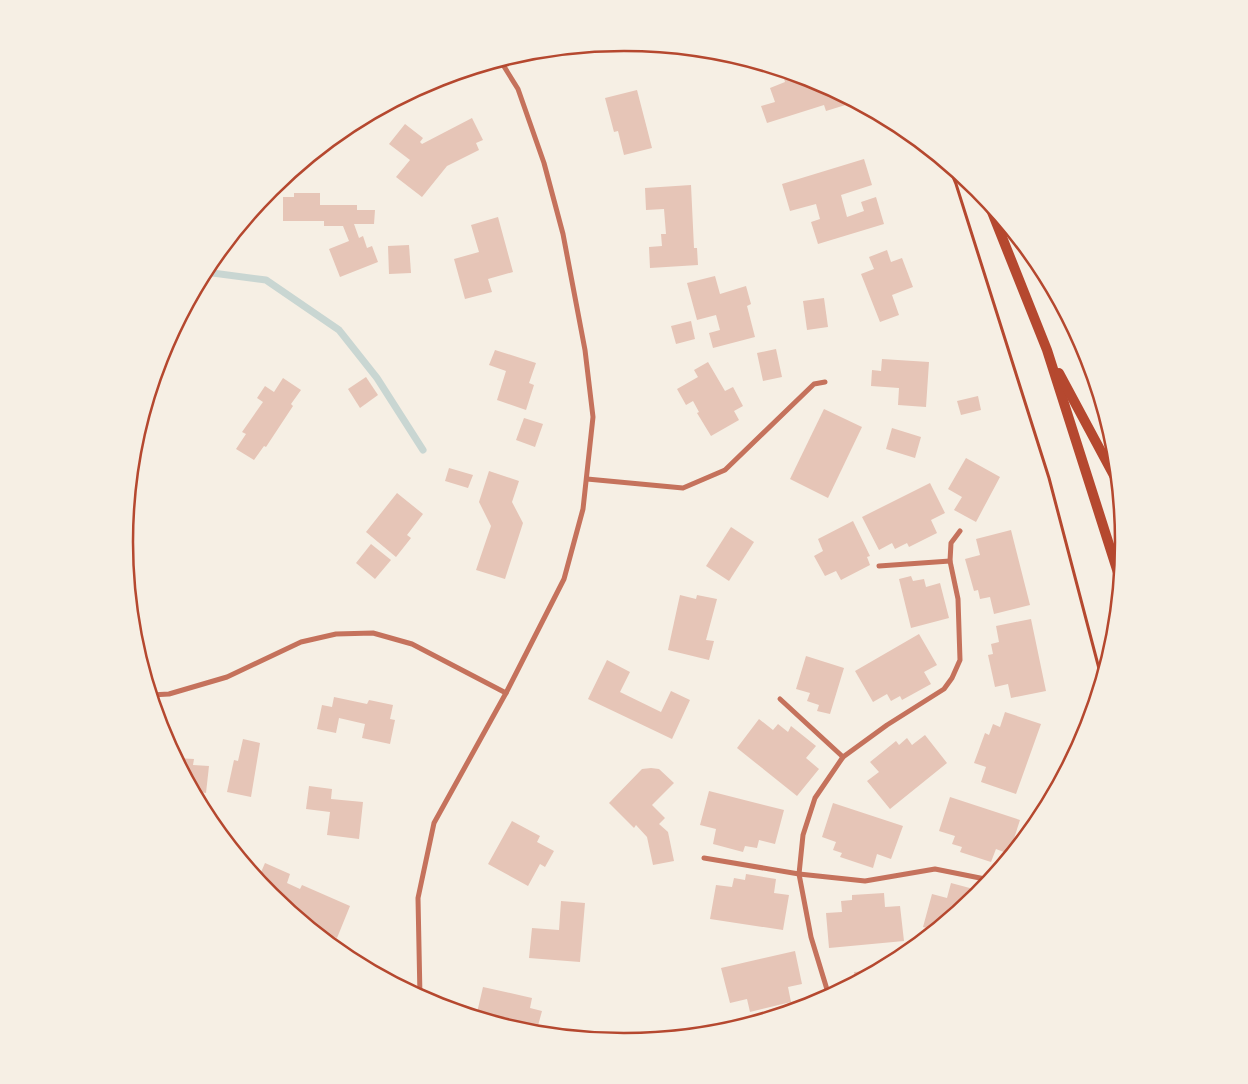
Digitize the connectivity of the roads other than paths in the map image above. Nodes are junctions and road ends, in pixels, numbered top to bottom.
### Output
1 (504, 66) edge
2 (996, 221) edge
3 (1047, 350) junction
4 (825, 382) dead end
5 (1109, 465) edge
6 (587, 478) junction
7 (960, 531) dead end
8 (950, 560) junction
9 (1114, 561) edge
10 (880, 566) dead end
11 (506, 693) junction
12 (157, 695) edge
13 (780, 699) dead end
14 (844, 757) junction
15 (704, 858) dead end
16 (799, 874) junction
17 (981, 878) edge
18 (420, 988) edge
19 (827, 988) edge

1 - 6 street
2 - 3 main road
3 - 5 main road
3 - 9 main road
4 - 6 street
6 - 11 street
7 - 8 street
8 - 10 street
8 - 14 street
11 - 12 street
11 - 18 street
13 - 14 street
14 - 16 street
15 - 16 street
16 - 17 street
16 - 19 street

